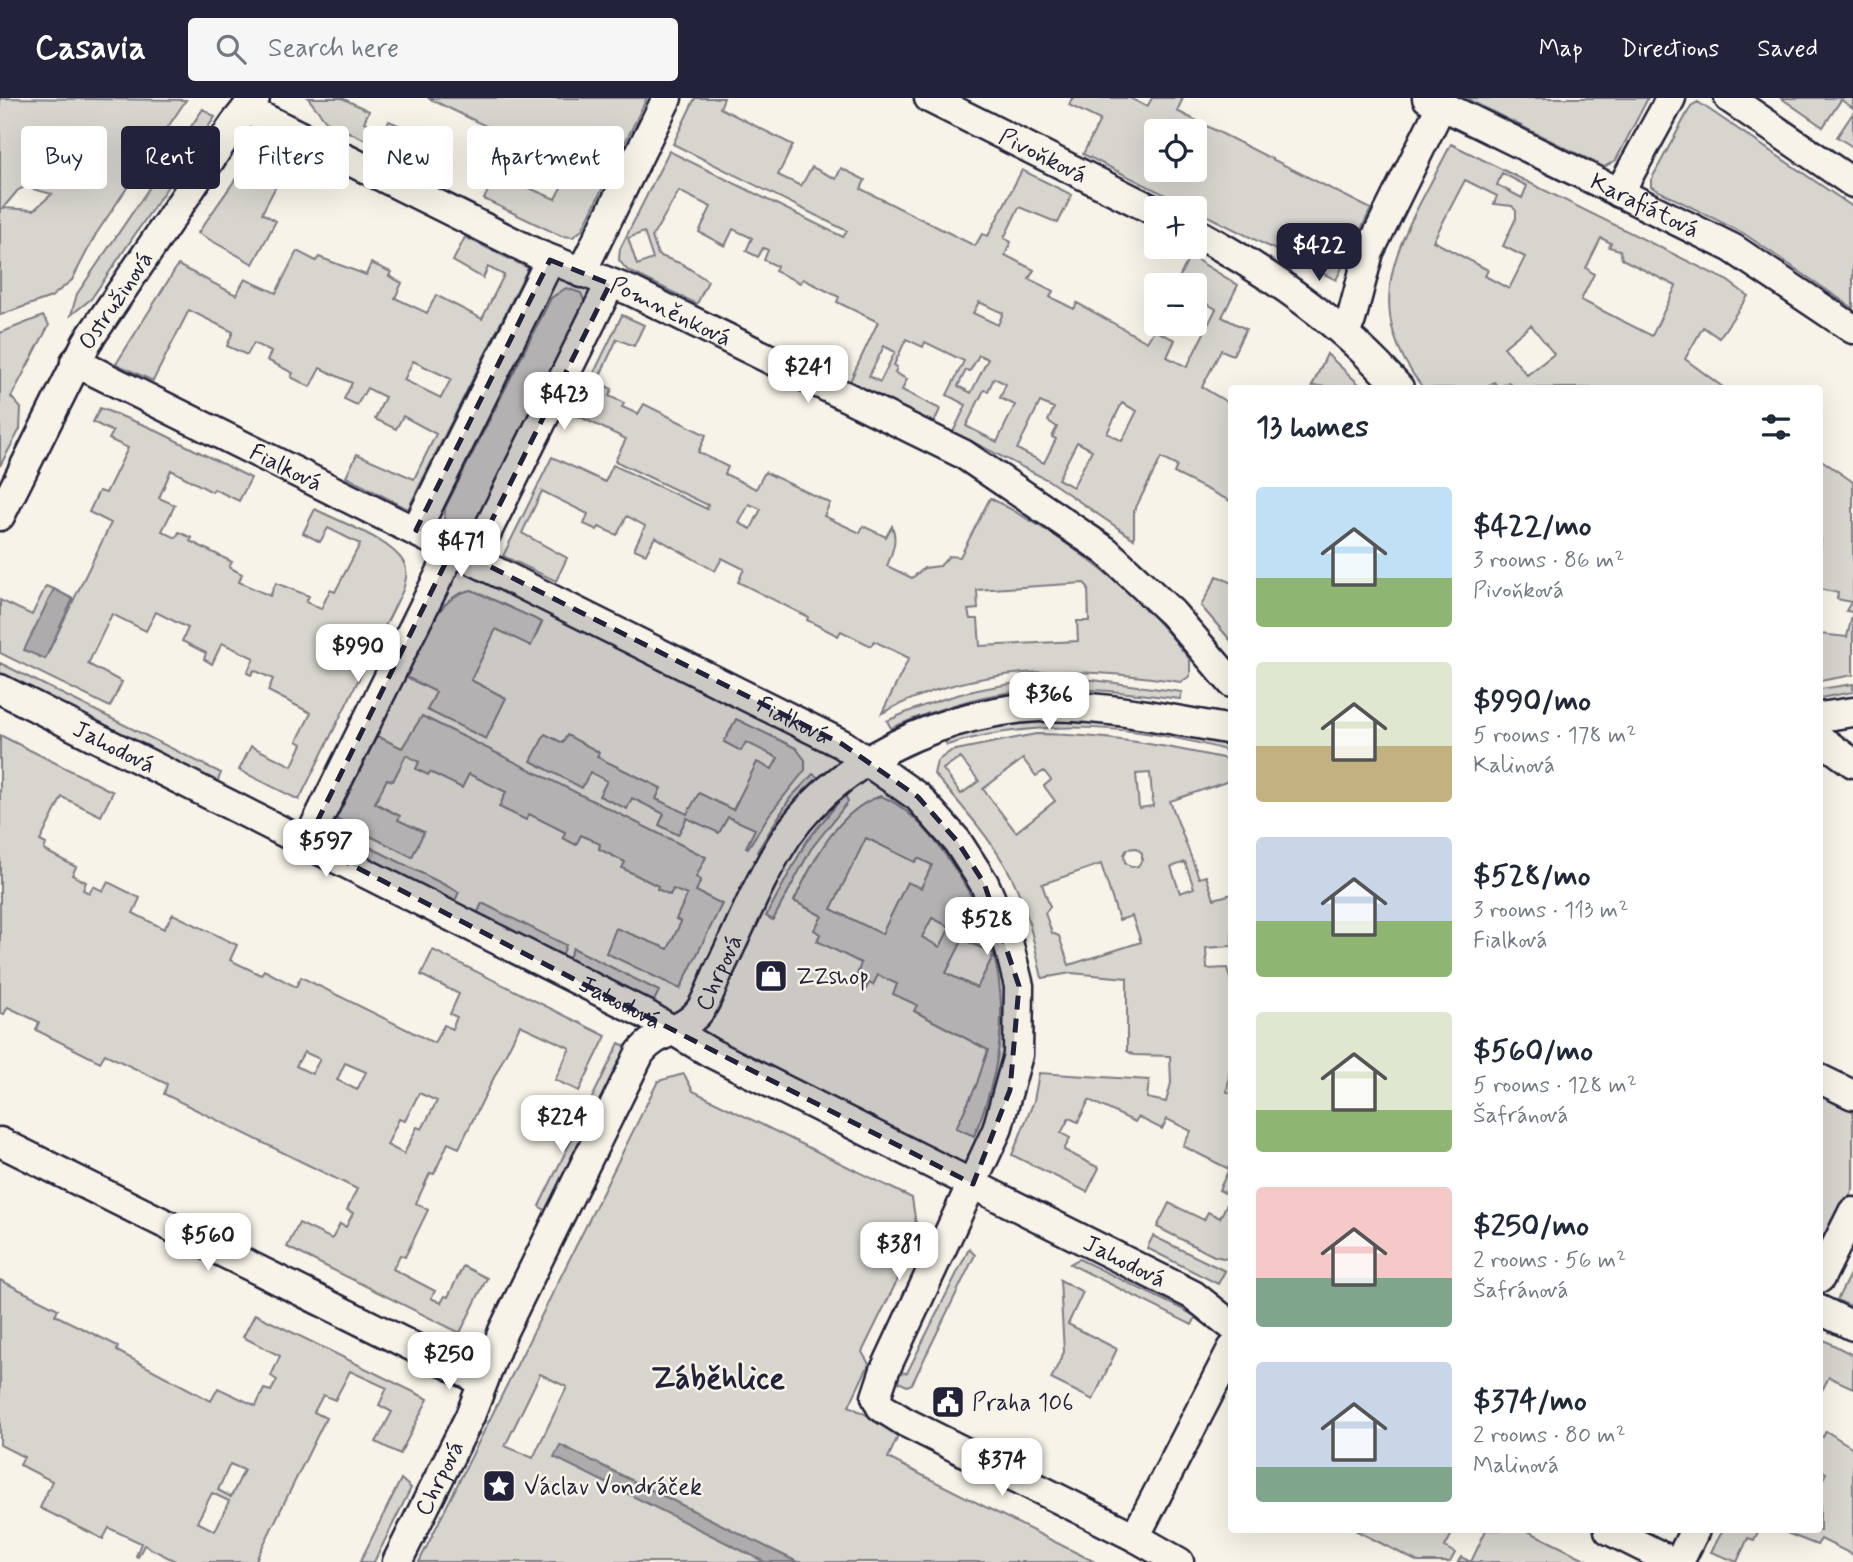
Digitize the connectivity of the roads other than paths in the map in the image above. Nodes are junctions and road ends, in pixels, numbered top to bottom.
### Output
1 (667, 98) edge
2 (929, 98) edge
3 (1671, 98) edge
4 (1729, 98) edge
5 (1434, 102) edge
6 (251, 104) edge
7 (1853, 183) edge
8 (1619, 193) junction
9 (1144, 206) edge
10 (1207, 239) edge
11 (550, 260) junction
12 (581, 273) junction
13 (610, 284) junction
14 (1853, 329) edge
15 (1344, 331) junction
16 (75, 362) junction
17 (1396, 385) edge
18 (0, 516) edge
19 (416, 530) junction
20 (463, 553) junction
21 (1228, 678) edge
22 (0, 689) edge
23 (1853, 712) edge
24 (1823, 717) edge
25 (1228, 729) edge
26 (1823, 741) edge
27 (867, 761) junction
28 (1853, 762) edge
29 (307, 842) junction
30 (673, 1029) junction
31 (1823, 1080) edge
32 (1853, 1095) edge
33 (0, 1142) edge
34 (973, 1184) junction
35 (1853, 1212) edge
36 (1823, 1272) edge
37 (1823, 1311) edge
38 (1228, 1323) edge
39 (1853, 1326) edge
40 (1228, 1357) edge
41 (482, 1381) junction
42 (1615, 1533) edge
43 (1694, 1533) edge
44 (1135, 1536) junction
45 (397, 1562) edge
46 (1179, 1562) edge
47 (1673, 1562) edge
48 (1679, 1562) edge

1 - 12 street
2 - 9 street, Pivoňková
3 - 8 street
4 - 7 street
5 - 8 street, Karafiátová
5 - 15 street
6 - 11 street, Pomněnková
6 - 16 street, Ostružinová
8 - 14 street, Karafiátová
10 - 15 street
11 - 12 street, Pomněnková
11 - 19 street
12 - 13 street, Pomněnková
13 - 20 street
13 - 21 street, Pomněnková
15 - 17 street
16 - 18 street, Ostružinová
16 - 19 street, Fialková
19 - 20 street, Fialková
20 - 27 street, Fialková
20 - 29 street
22 - 29 street, Jahodová
23 - 24 street
25 - 27 street, Chrpová
26 - 28 street
27 - 30 street, Chrpová
27 - 34 street, Fialková
29 - 30 street, Jahodová
30 - 34 street, Jahodová
30 - 41 street, Chrpová
31 - 32 street
33 - 41 street
34 - 38 street, Jahodová
34 - 44 street, Fialková
35 - 36 street
37 - 39 street
40 - 44 street
41 - 45 street, Chrpová
42 - 47 street
43 - 48 street
44 - 46 street

